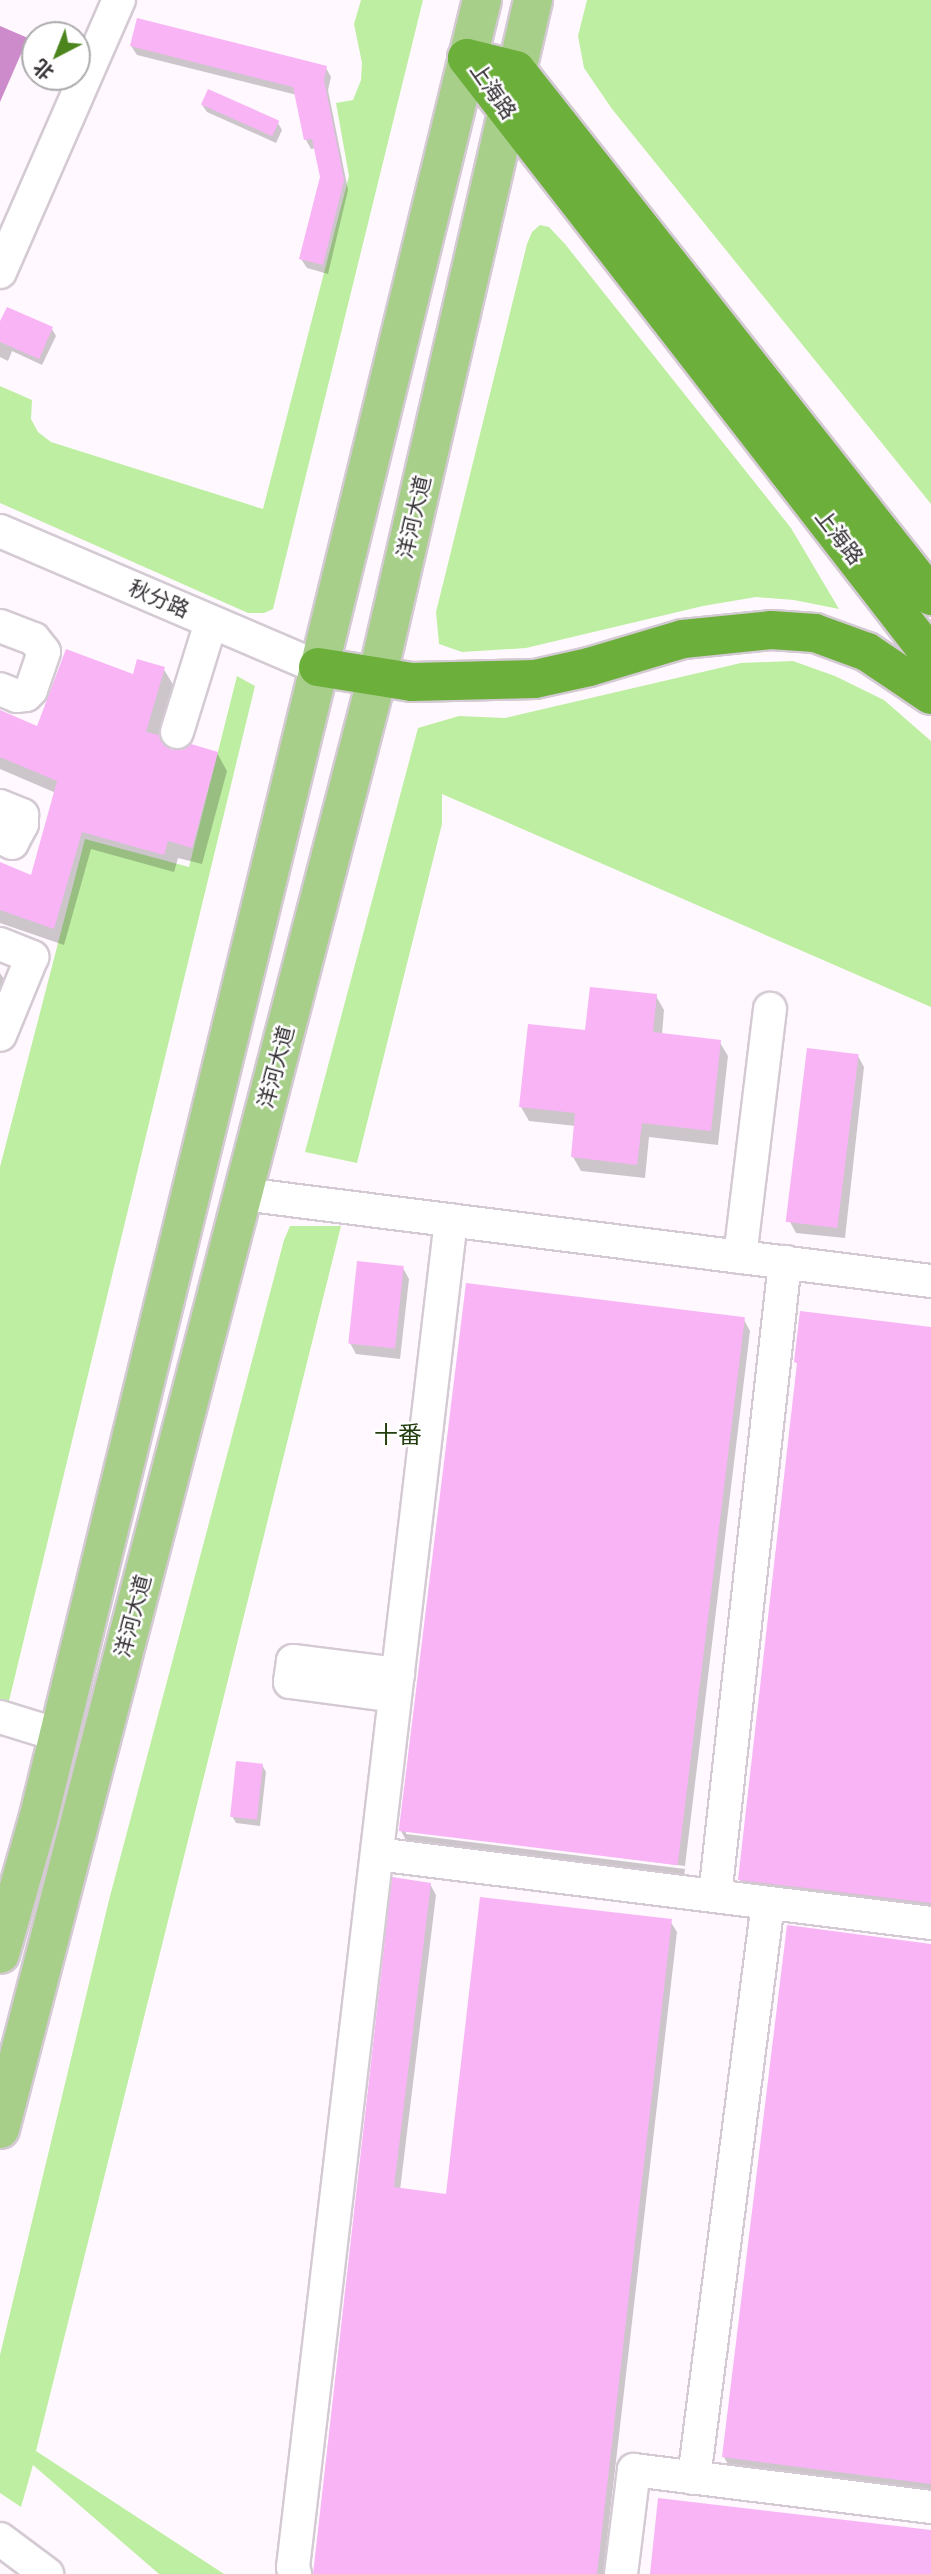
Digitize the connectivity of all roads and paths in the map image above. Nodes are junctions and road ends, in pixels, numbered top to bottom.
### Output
1 (119, 0) edge
2 (482, 0) edge
3 (533, 0) edge
4 (467, 58) junction
5 (516, 70) junction
6 (506, 111) junction
7 (0, 272) edge
8 (0, 531) edge
9 (931, 596) edge
10 (211, 622) junction
11 (0, 626) edge
12 (931, 656) edge
13 (318, 667) junction
14 (377, 677) junction
15 (0, 689) edge
16 (931, 695) edge
17 (177, 732) dead end
18 (0, 806) edge
19 (0, 837) edge
20 (0, 944) edge
21 (770, 1009) dead end
22 (0, 1035) edge
23 (243, 1194) junction
24 (451, 1220) junction
25 (740, 1256) junction
26 (785, 1262) junction
27 (931, 1281) edge
28 (0, 1717) edge
29 (58, 1735) junction
30 (377, 1854) junction
31 (715, 1896) junction
32 (768, 1902) junction
33 (931, 1923) edge
34 (0, 1954) edge
35 (0, 2129) edge
36 (694, 2478) junction
37 (931, 2507) edge
38 (0, 2539) edge
39 (47, 2574) edge
40 (295, 2574) edge
41 (621, 2574) edge

1 - 7 street
2 - 4 main road, 洋河大道
3 - 5 main road, 洋河大道
4 - 5 highway, 上海路
4 - 6 highway, 上海路
4 - 13 main road, 洋河大道
5 - 6 main road, 洋河大道
5 - 9 highway, 上海路
6 - 12 highway, 上海路
6 - 14 main road, 洋河大道
8 - 10 street, 秋分路
10 - 13 street, 秋分路
10 - 17 street
11 - 15 street
13 - 14 highway
13 - 29 main road, 洋河大道
14 - 16 highway
14 - 23 main road, 洋河大道
18 - 19 street
20 - 22 street
21 - 25 street
23 - 24 street
23 - 35 main road, 洋河大道
24 - 25 street
24 - 30 street
25 - 26 street
26 - 27 street
26 - 31 street
28 - 29 street
29 - 34 main road, 洋河大道
30 - 31 street
30 - 40 street
31 - 32 street
32 - 33 street
32 - 36 street
36 - 37 street
36 - 41 street
38 - 39 street

